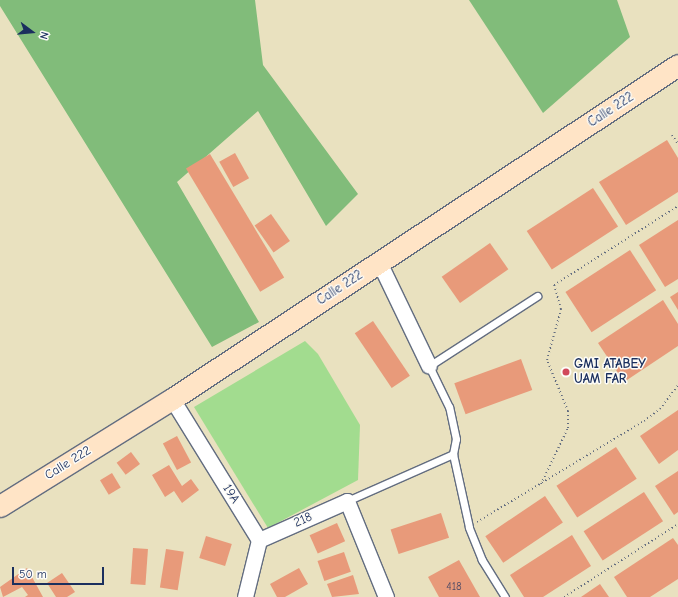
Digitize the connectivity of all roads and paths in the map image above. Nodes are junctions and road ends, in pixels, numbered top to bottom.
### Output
1 (678, 65) edge
2 (672, 135) dead end
3 (678, 144) edge
4 (678, 206) edge
5 (379, 262) junction
6 (536, 296) dead end
7 (429, 366) junction
8 (678, 385) edge
9 (172, 398) junction
10 (453, 454) junction
11 (540, 484) junction
12 (346, 500) junction
13 (0, 506) edge
14 (678, 524) edge
15 (469, 527) junction
16 (259, 540) junction
17 (245, 597) edge
18 (386, 597) edge
19 (505, 597) edge
20 (564, 597) edge

1 - 5 main road, Calle 222
2 - 3 path
4 - 11 path
5 - 7 street
5 - 9 main road, Calle 222
6 - 7 lane
7 - 10 lane
8 - 11 path
9 - 13 main road, Calle 222
9 - 16 street, 19A
10 - 12 lane
10 - 15 lane
11 - 15 path
12 - 16 street, 218
12 - 18 street
14 - 20 path
15 - 19 lane
16 - 17 street

